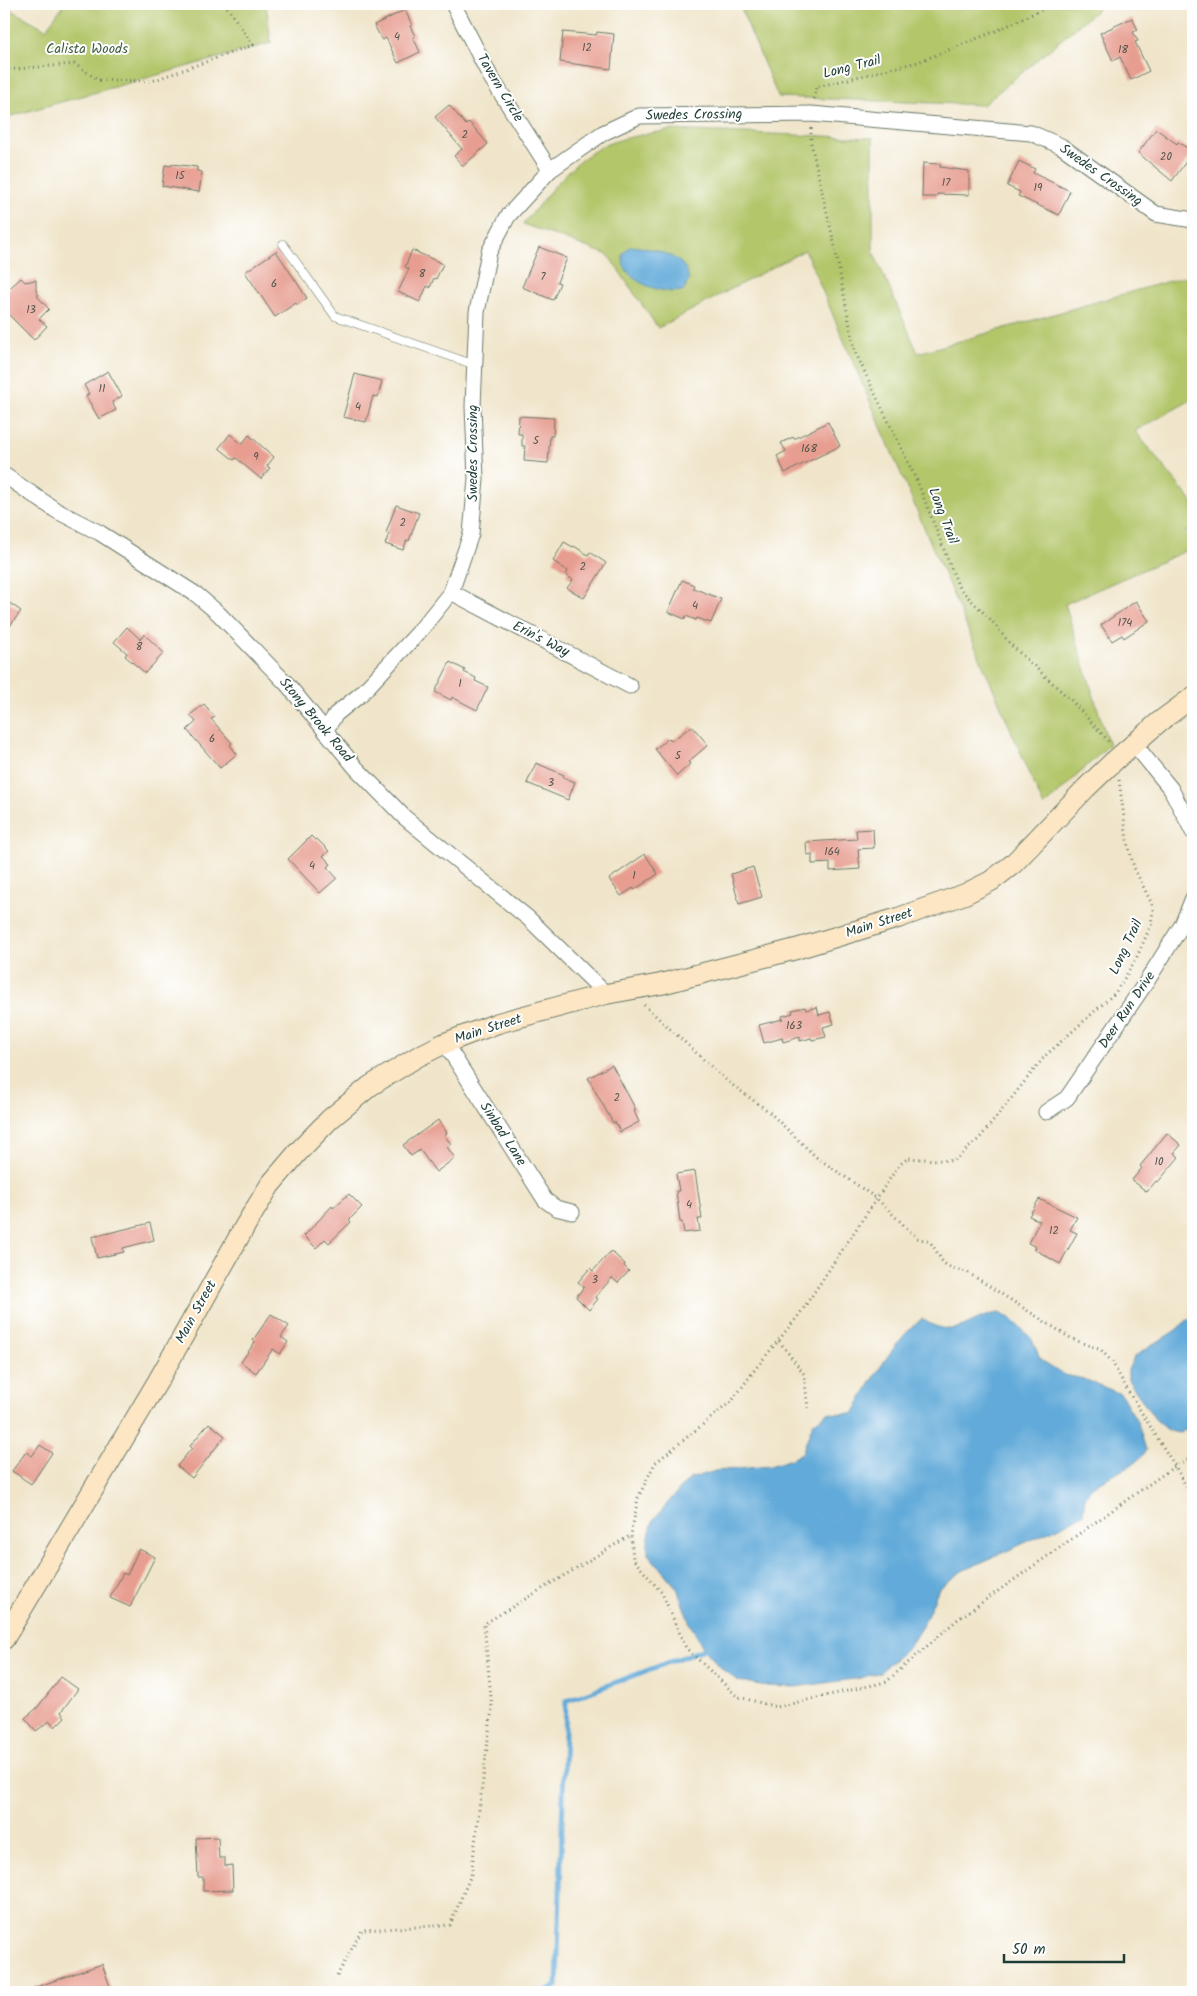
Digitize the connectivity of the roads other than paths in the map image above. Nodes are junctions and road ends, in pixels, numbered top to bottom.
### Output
1 (453, 4) edge
2 (550, 170) junction
3 (1193, 220) edge
4 (282, 244) dead end
5 (475, 365) junction
6 (4, 475) edge
7 (451, 592) junction
8 (630, 686) dead end
9 (1193, 697) edge
10 (325, 731) junction
11 (1135, 745) junction
12 (1193, 832) edge
13 (1193, 898) edge
14 (1188, 925) edge
15 (606, 994) junction
16 (445, 1043) junction
17 (1046, 1112) dead end
18 (572, 1212) dead end
19 (4, 1639) edge

1 - 2 street, Tavern Circle
2 - 3 street, Swedes Crossing
2 - 5 street, Swedes Crossing
4 - 5 lane
5 - 7 street, Swedes Crossing
6 - 10 street, Stony Brook Road
7 - 8 street, Erin's Way
7 - 10 street, Swedes Crossing
9 - 11 main road, Main Street
10 - 15 street, Stony Brook Road
11 - 12 street
11 - 15 main road, Main Street
13 - 14 street, Deer Run Drive
14 - 17 street, Deer Run Drive
15 - 16 main road, Main Street
16 - 18 street, Sinbad Lane
16 - 19 main road, Main Street

